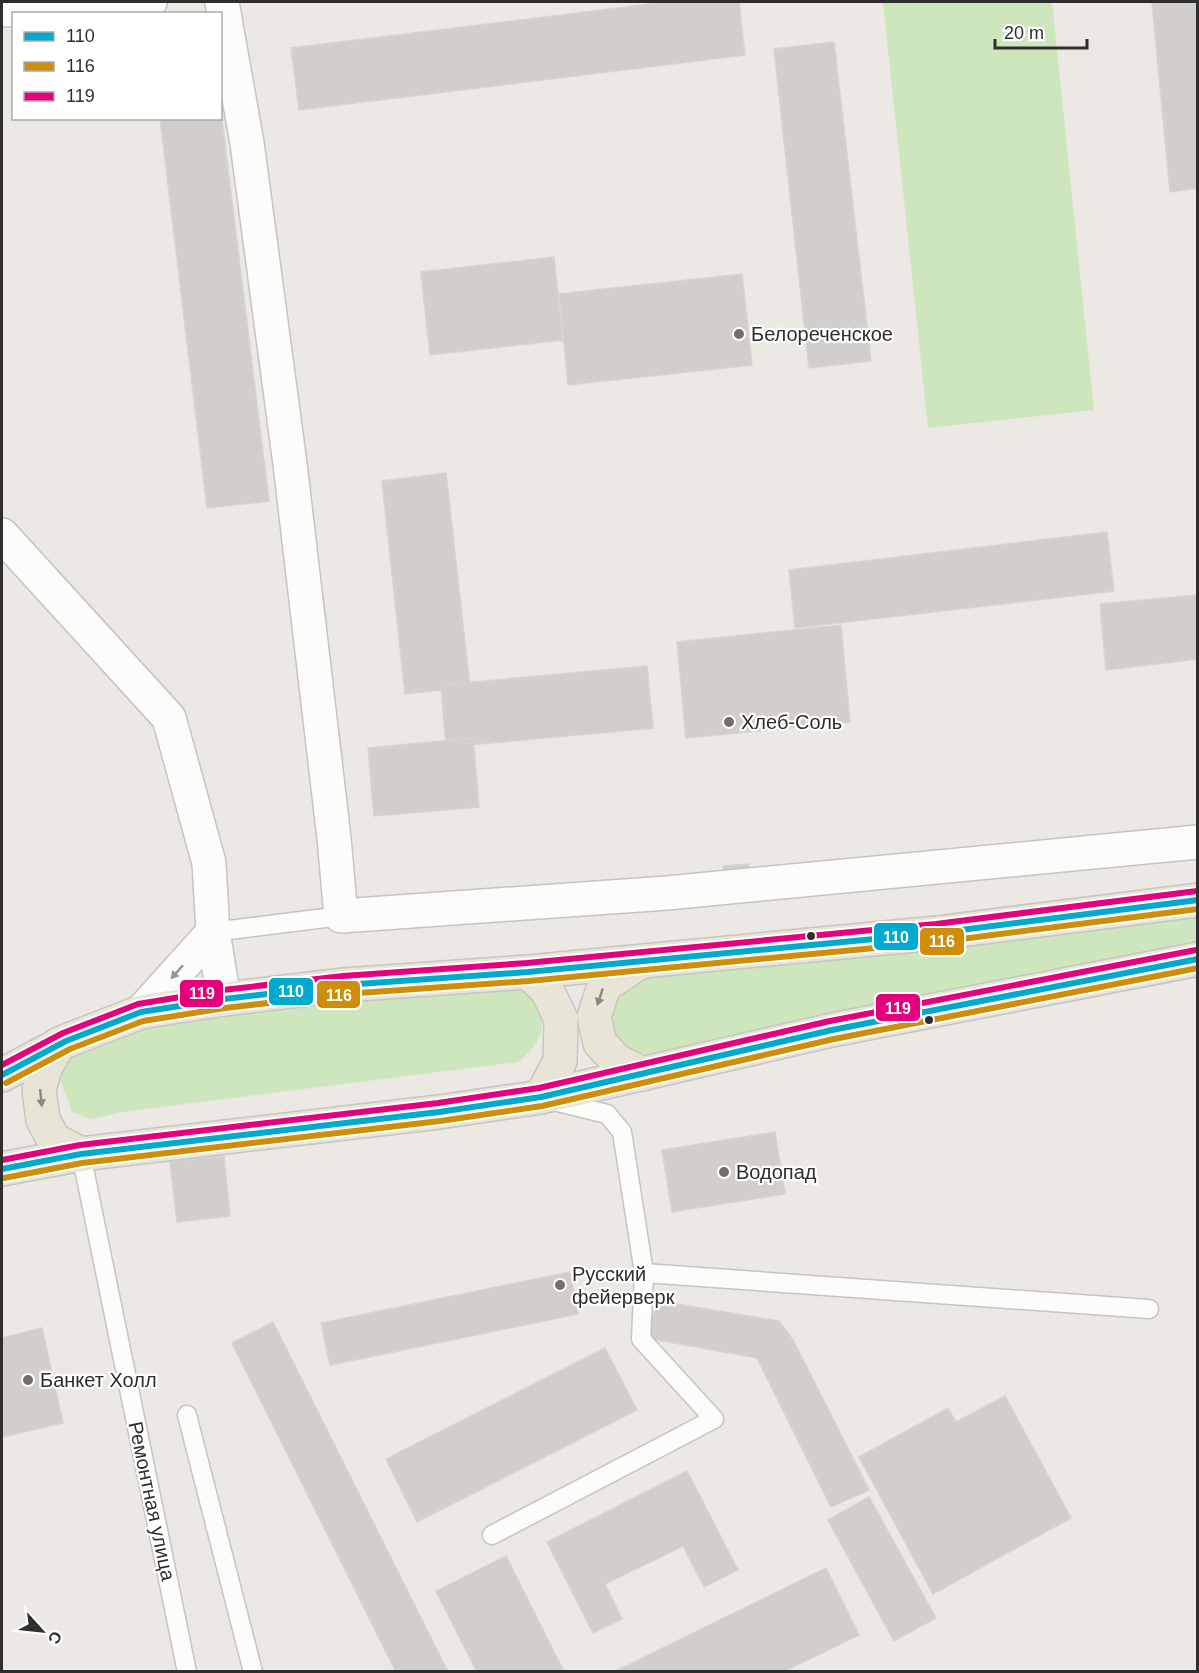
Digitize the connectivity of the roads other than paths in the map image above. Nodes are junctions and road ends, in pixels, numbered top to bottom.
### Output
1 (150, 2) edge
2 (222, 2) edge
3 (2, 10) edge
4 (2, 531) edge
5 (1197, 842) edge
6 (1197, 900) edge
7 (341, 916) junction
8 (213, 932) junction
9 (1197, 959) edge
10 (643, 961) junction
11 (528, 972) junction
12 (224, 999) junction
13 (141, 1012) junction
14 (59, 1044) junction
15 (643, 1074) junction
16 (2, 1075) edge
17 (541, 1097) junction
18 (81, 1154) junction
19 (2, 1169) edge
20 (644, 1273) junction
21 (1149, 1309) dead end
22 (187, 1414) dead end
23 (492, 1535) dead end
24 (187, 1671) edge
25 (253, 1671) edge

1 - 3 street
2 - 7 street
4 - 8 street
5 - 7 street
6 - 10 main road
7 - 8 lane
8 - 12 street
8 -> 13 street
9 - 15 main road
10 - 11 main road
10 -> 15 main road
11 - 12 main road
11 - 17 main road
12 - 13 main road
13 - 14 main road
14 - 16 main road
14 -> 18 main road
15 - 17 main road
17 - 18 main road
17 - 20 lane
18 - 19 main road
18 - 24 lane, Ремонтная улица
20 - 21 lane
20 - 23 lane
22 - 25 lane

